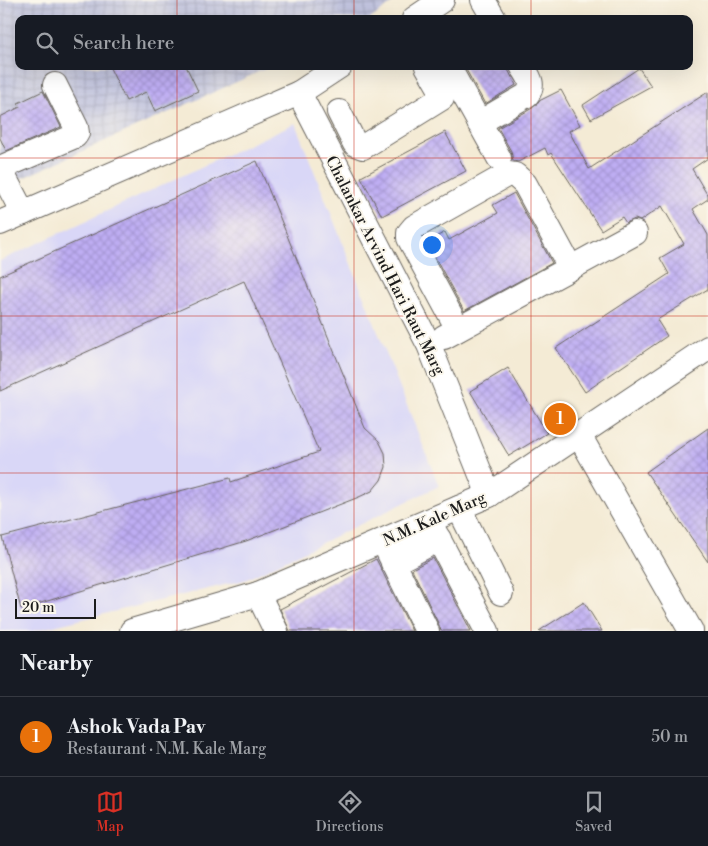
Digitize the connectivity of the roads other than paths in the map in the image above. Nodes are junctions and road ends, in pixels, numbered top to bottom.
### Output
1 (442, 0) edge
2 (483, 0) edge
3 (422, 15) edge
4 (492, 15) edge
5 (334, 70) edge
6 (429, 70) edge
7 (450, 70) edge
8 (524, 70) edge
9 (55, 85) dead end
10 (299, 93) junction
11 (339, 112) dead end
12 (479, 122) junction
13 (499, 158) dead end
14 (0, 169) edge
15 (23, 213) junction
16 (0, 223) edge
17 (635, 233) dead end
18 (570, 267) junction
19 (458, 329) junction
20 (429, 345) junction
21 (708, 348) edge
22 (579, 435) junction
23 (489, 495) junction
24 (459, 508) junction
25 (434, 530) junction
26 (382, 541) junction
27 (393, 563) junction
28 (500, 593) dead end
29 (258, 594) junction
30 (132, 631) edge
31 (276, 631) edge
32 (427, 631) edge
33 (486, 631) edge
34 (691, 631) edge

1 - 3 street
2 - 4 street
5 - 10 street
6 - 11 street
7 - 12 street
8 - 12 street
9 - 14 street
10 - 15 street
10 - 20 street, Chalankar Arvind Hari Raut Marg
12 - 13 street
14 - 15 street
15 - 16 street
17 - 18 street
18 - 19 street
18 - 19 street
19 - 20 street
20 - 23 street, Chalankar Arvind Hari Raut Marg
21 - 22 street, N.M. Kale Marg
22 - 23 street, N.M. Kale Marg
22 - 34 street
23 - 24 street, N.M. Kale Marg
24 - 25 street, N.M. Kale Marg
24 - 28 street
25 - 26 street, N.M. Kale Marg
25 - 27 street
25 - 33 street
26 - 27 street
26 - 29 street, N.M. Kale Marg
27 - 32 street
29 - 30 street, N.M. Kale Marg
29 - 31 street

